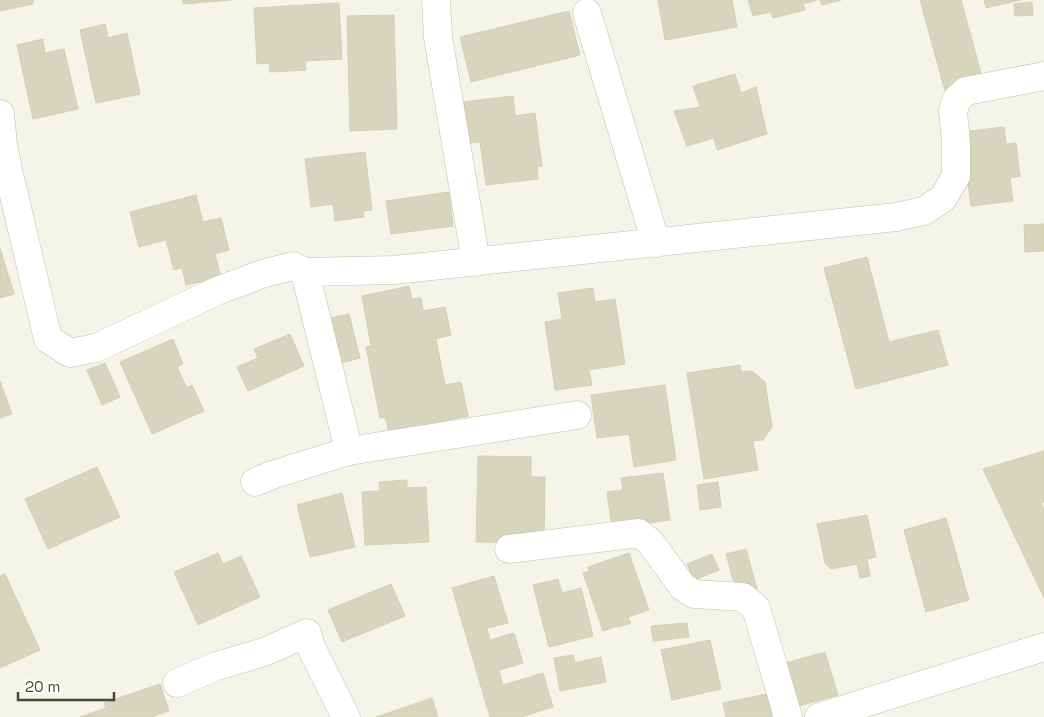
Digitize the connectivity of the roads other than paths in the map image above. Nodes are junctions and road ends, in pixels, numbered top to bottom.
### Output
1 (436, 0) edge
2 (587, 13) dead end
3 (1044, 76) edge
4 (0, 114) edge
5 (5, 176) edge
6 (656, 243) junction
7 (476, 262) junction
8 (305, 272) junction
9 (577, 415) dead end
10 (349, 451) junction
11 (255, 482) dead end
12 (509, 550) dead end
13 (1044, 648) edge
14 (177, 683) dead end
15 (346, 717) edge
16 (788, 717) edge
17 (819, 717) edge

1 - 7 street
2 - 6 street
3 - 6 street
4 - 5 street
5 - 8 street
6 - 7 street
7 - 8 street
8 - 10 street
9 - 10 street
10 - 11 street
12 - 16 street
13 - 17 street
14 - 15 street

